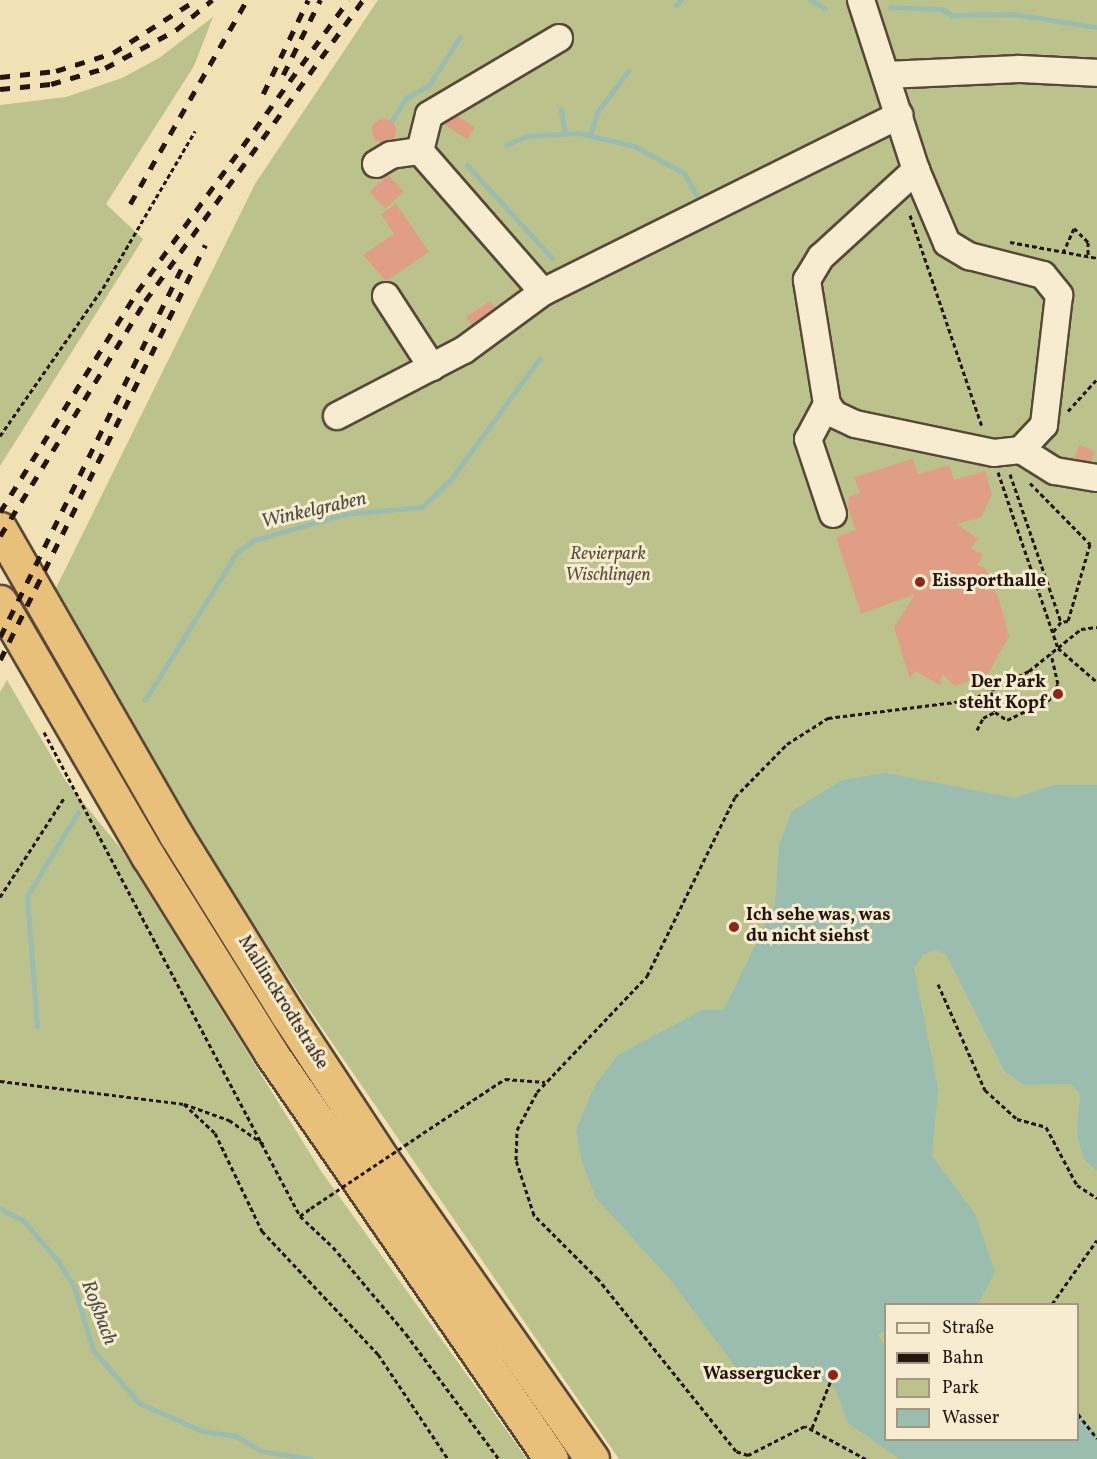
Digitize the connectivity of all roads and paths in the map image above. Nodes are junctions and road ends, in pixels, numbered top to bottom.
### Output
1 (861, 0) edge
2 (559, 38) dead end
3 (1097, 73) edge
4 (886, 75) junction
5 (899, 115) junction
6 (195, 130) dead end
7 (420, 151) junction
8 (376, 164) dead end
9 (908, 177) junction
10 (1007, 242) dead end
11 (1063, 253) junction
12 (1088, 257) junction
13 (1097, 258) edge
14 (543, 292) junction
15 (386, 296) dead end
16 (432, 367) junction
17 (1097, 379) edge
18 (827, 404) junction
19 (1045, 415) junction
20 (337, 416) dead end
21 (0, 436) edge
22 (1021, 450) junction
23 (994, 453) junction
24 (1025, 477) dead end
25 (1097, 478) edge
26 (833, 514) dead end
27 (0, 529) edge
28 (0, 602) edge
29 (1061, 622) junction
30 (1097, 627) edge
31 (1052, 633) junction
32 (1058, 648) junction
33 (1051, 654) junction
34 (1097, 682) edge
35 (991, 692) junction
36 (995, 712) junction
37 (43, 729) dead end
38 (977, 730) dead end
39 (64, 798) dead end
40 (0, 897) edge
41 (938, 984) dead end
42 (0, 1081) edge
43 (545, 1082) junction
44 (184, 1104) junction
45 (267, 1146) junction
46 (1097, 1198) edge
47 (300, 1216) junction
48 (1097, 1240) edge
49 (1053, 1303) edge
50 (833, 1375) dead end
51 (1079, 1416) edge
52 (812, 1428) junction
53 (1097, 1438) edge
54 (448, 1459) edge
55 (499, 1459) edge
56 (551, 1459) edge
57 (592, 1459) edge
58 (866, 1459) edge

1 - 4 lane
2 - 7 lane
3 - 4 lane
4 - 5 lane
5 - 9 lane
5 - 14 lane
6 - 21 path
7 - 8 lane
7 - 14 lane
9 - 18 lane
9 - 19 lane
9 - 23 path
10 - 11 path
11 - 12 path
11 - 12 path
12 - 13 path
14 - 16 lane
15 - 16 lane
16 - 20 lane
17 - 19 path
18 - 23 lane
18 - 26 lane
19 - 22 lane
22 - 23 lane
22 - 25 lane
23 - 29 path
23 - 31 path
24 - 29 path
27 - 57 highway, Mallinckrodtstraße
28 - 56 highway, Mallinckrodtstraße
29 - 31 path
30 - 32 path
31 - 32 path
32 - 33 path
32 - 34 path
33 - 35 path
33 - 36 path
35 - 36 path
35 - 43 path
36 - 38 path
37 - 45 path
39 - 40 path
41 - 46 path
42 - 44 path
43 - 47 path, bridge
43 - 52 path
44 - 45 path
44 - 54 path
45 - 47 path
47 - 55 path
48 - 49 path
50 - 52 path
51 - 53 path
52 - 58 path

